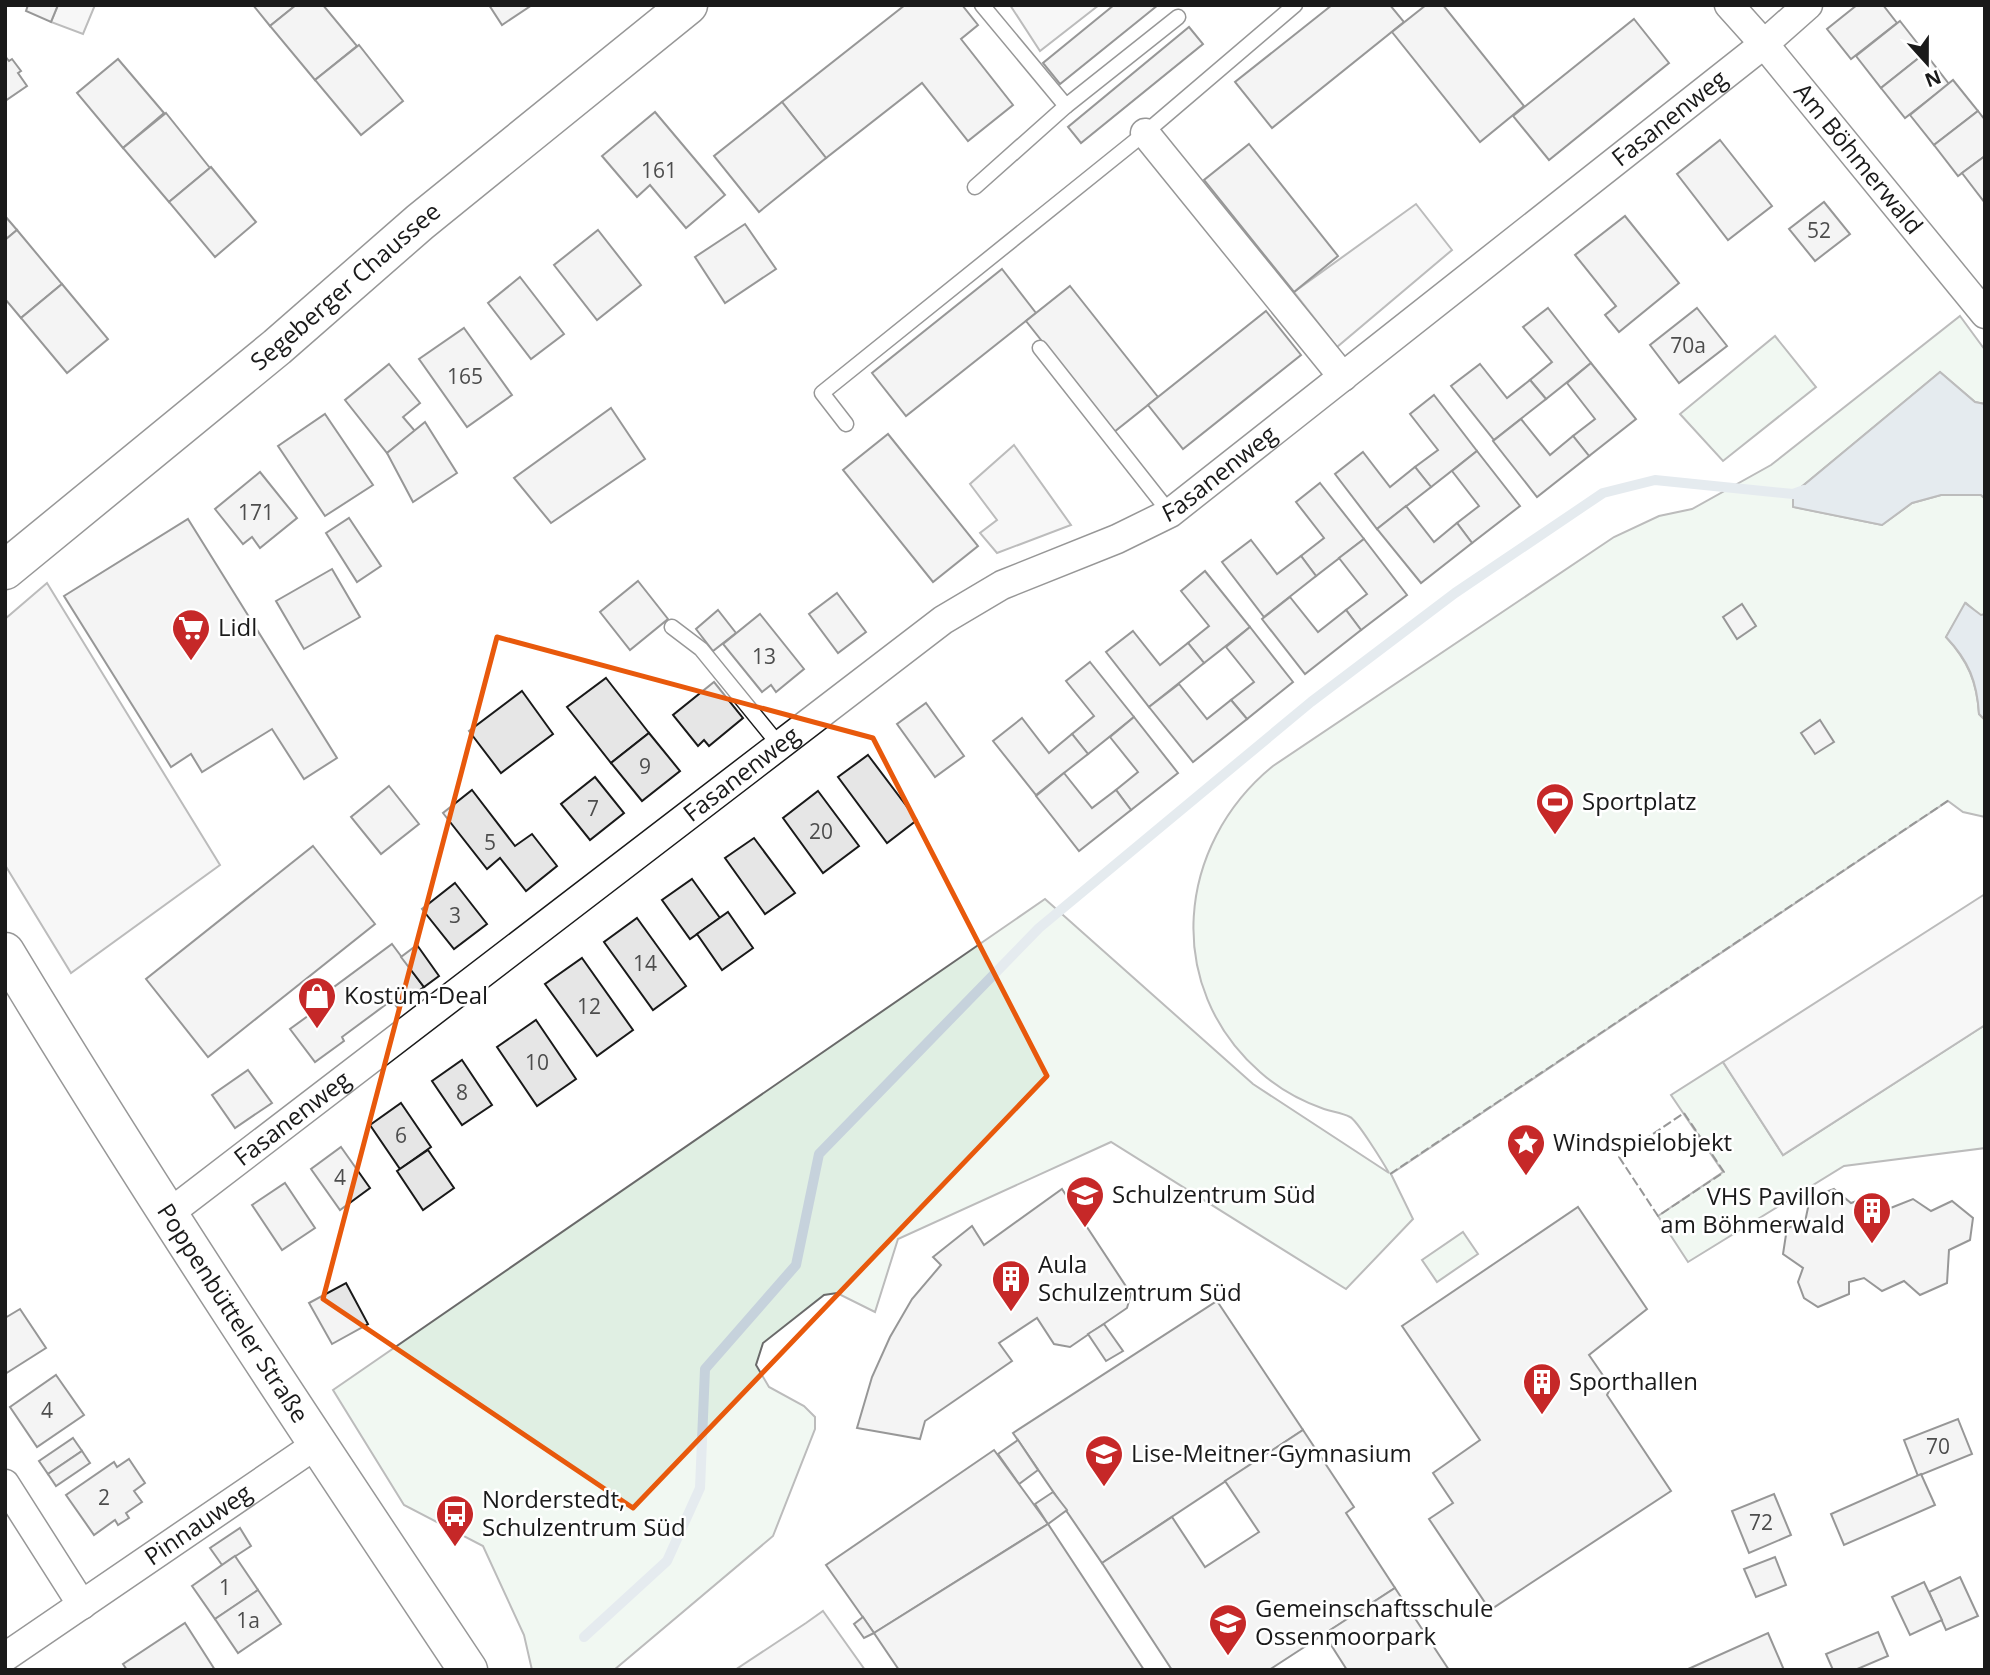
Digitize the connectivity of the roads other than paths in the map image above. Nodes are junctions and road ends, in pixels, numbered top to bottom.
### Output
1 (688, 5) edge
2 (982, 5) edge
3 (1295, 5) edge
4 (1729, 5) edge
5 (1808, 5) edge
6 (1178, 17) dead end
7 (1764, 44) junction
8 (1066, 106) junction
9 (1145, 133) junction
10 (975, 187) dead end
11 (1980, 300) edge
12 (1040, 348) dead end
13 (1343, 377) junction
14 (846, 424) dead end
15 (1170, 513) junction
16 (5, 570) edge
17 (672, 627) dead end
18 (780, 746) junction
19 (5, 952) edge
20 (167, 1215) junction
21 (317, 1444) junction
22 (5, 1484) edge
23 (82, 1605) junction
24 (5, 1657) edge
25 (468, 1670) edge

1 - 16 main road, Segeberger Chaussee
2 - 8 lane
3 - 9 lane
4 - 7 street, Am Böhmerwald
5 - 7 street, Fasanenweg
6 - 8 lane
7 - 11 street, Am Böhmerwald
7 - 13 street, Fasanenweg
8 - 10 lane
9 - 13 street
9 - 14 lane
12 - 15 lane
13 - 15 street, Fasanenweg
15 - 18 street, Fasanenweg
17 - 18 lane
18 - 20 street, Fasanenweg
19 - 20 main road, Poppenbütteler Straße
20 - 21 main road, Poppenbütteler Straße
21 - 23 street, Pinnauweg
21 - 25 main road, Poppenbütteler Straße
22 - 23 street
23 - 24 street, Pinnauweg

